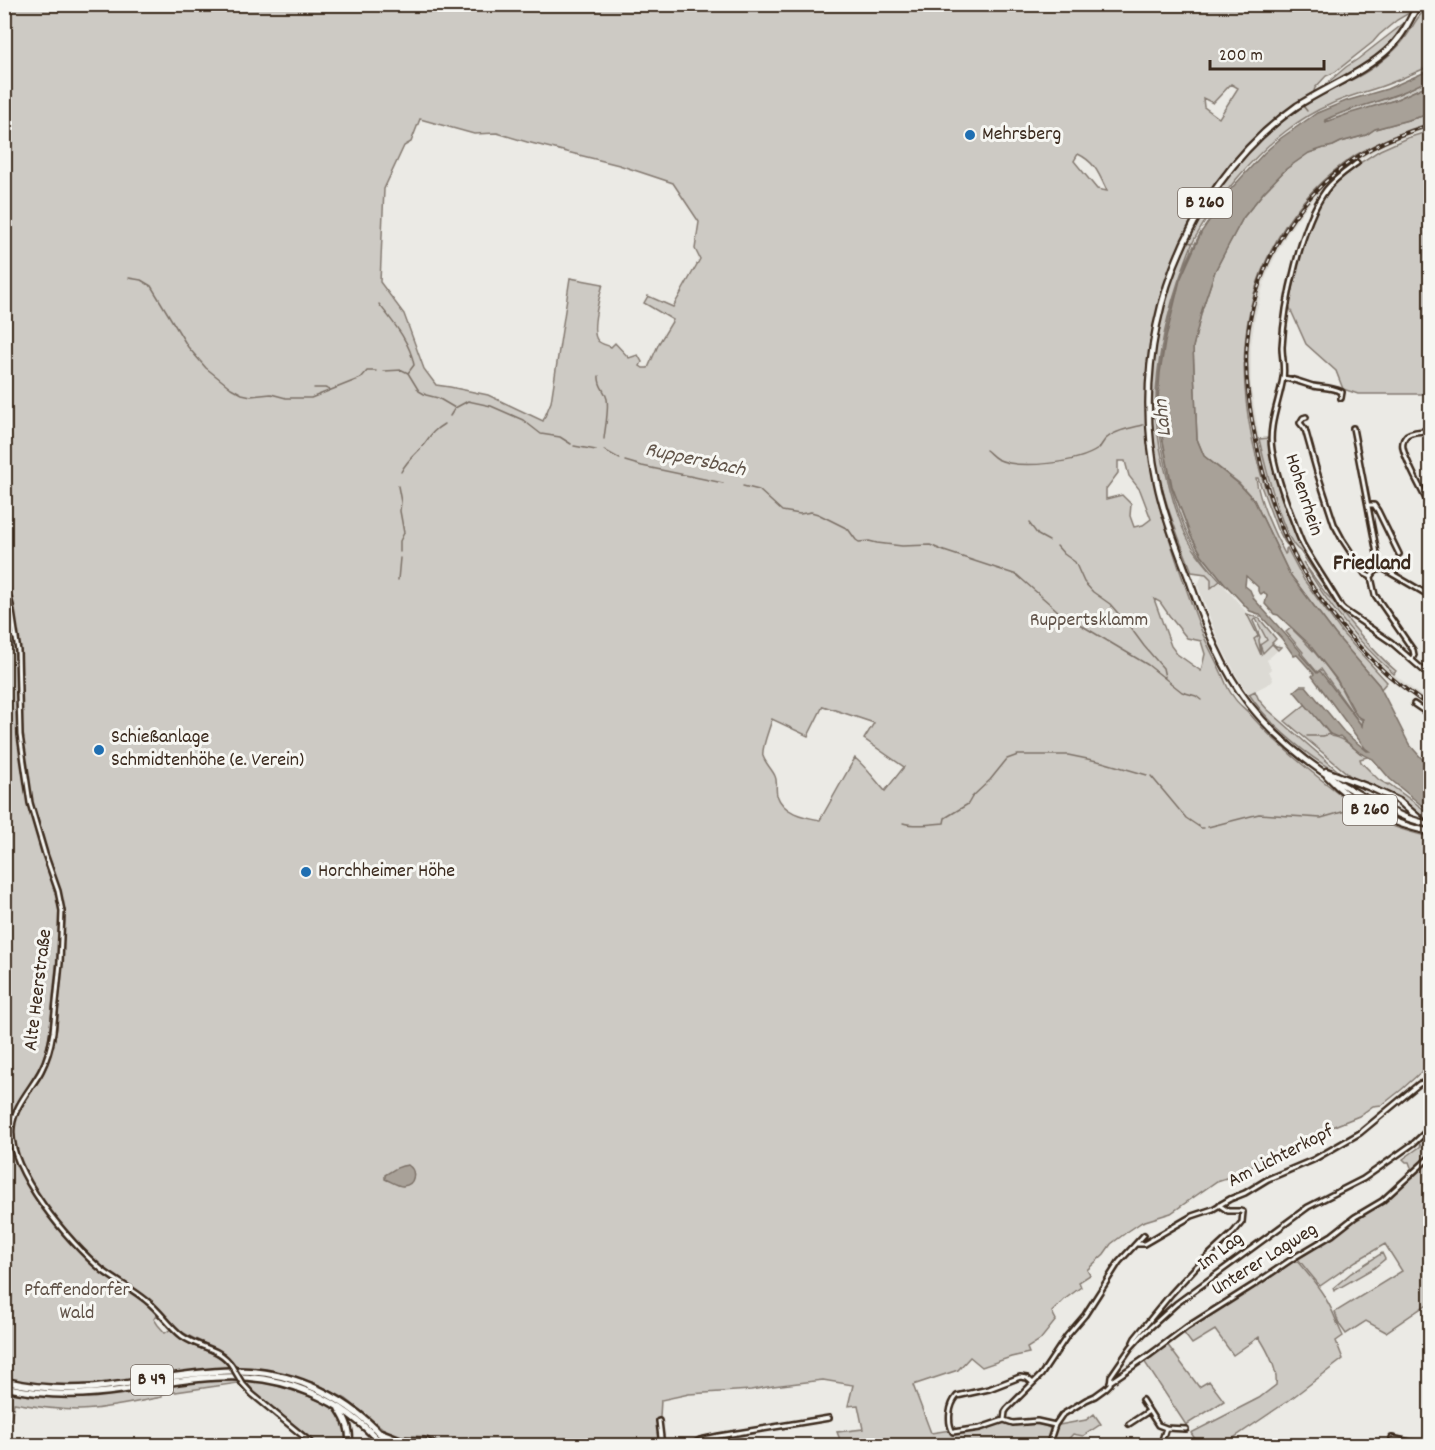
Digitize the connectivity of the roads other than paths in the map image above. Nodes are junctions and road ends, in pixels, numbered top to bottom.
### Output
1 (1427, 4) edge
2 (1416, 7) edge
3 (1357, 163) dead end
4 (1283, 378) junction
5 (1341, 398) dead end
6 (1306, 417) dead end
7 (1353, 428) dead end
8 (1431, 431) edge
9 (1368, 506) junction
10 (1431, 507) edge
11 (1399, 554) dead end
12 (1380, 568) junction
13 (1371, 577) junction
14 (5, 581) edge
15 (1431, 596) edge
16 (4, 631) edge
17 (16, 638) junction
18 (1412, 659) junction
19 (1431, 676) edge
20 (1414, 704) dead end
21 (1431, 715) edge
22 (1321, 769) junction
23 (1431, 828) edge
24 (1431, 1081) edge
25 (1431, 1128) edge
26 (1431, 1157) edge
27 (1219, 1205) junction
28 (1144, 1235) dead end
29 (1136, 1244) junction
30 (1131, 1347) junction
31 (4, 1381) edge
32 (1110, 1382) junction
33 (1033, 1383) junction
34 (4, 1387) edge
35 (1142, 1400) dead end
36 (337, 1406) junction
37 (1149, 1411) junction
38 (829, 1418) dead end
39 (1004, 1420) junction
40 (659, 1421) dead end
41 (1129, 1424) dead end
42 (1055, 1425) junction
43 (1166, 1428) junction
44 (1186, 1428) dead end
45 (378, 1431) junction
46 (1392, 1438) dead end
47 (419, 1441) junction
48 (315, 1446) edge
49 (349, 1446) edge
50 (361, 1446) edge
51 (373, 1446) edge
52 (383, 1446) edge
53 (391, 1446) edge
54 (412, 1446) edge
55 (435, 1446) edge
56 (662, 1446) edge
57 (690, 1446) edge
58 (1048, 1446) edge
59 (1160, 1446) edge
60 (1428, 1446) edge

1 - 2 street
2 - 22 main road, B 260
3 - 4 street, Hohenrhein
4 - 5 street
4 - 18 street, Hohenrhein
6 - 13 street
7 - 9 street
8 - 10 street
9 - 11 street
9 - 12 street
12 - 13 street
12 - 15 street
13 - 18 street
14 - 17 street, Alte Heerstraße
16 - 17 street
17 - 48 street, Alte Heerstraße, bridge
18 - 19 street, Hohenrhein
20 - 21 street
22 - 23 main road, B 260, bridge
22 - 23 main road, B 260
22 - 23 main road, B 260
24 - 27 street, Am Lichterkopf
25 - 30 street, Im Lag
26 - 32 street, Unterer Lagweg
27 - 29 street, Am Lichterkopf
27 - 30 street
28 - 29 street, Am Lichterkopf
29 - 33 street, Am Lichterkopf
30 - 32 street, Im Lag
31 - 45 highway, B 49
32 - 42 street, Im Lag
33 - 39 street, Am Lichterkopf
33 - 39 street
34 - 36 highway, B 49
35 - 37 street
36 - 49 highway
36 - 52 highway, B 49
37 - 41 street
37 - 43 street
38 - 57 street
39 - 42 street
40 - 56 street
42 - 58 street
43 - 44 street
43 - 59 street
45 - 47 highway
45 - 53 highway, B 49
46 - 60 street
47 - 54 highway
47 - 55 highway
50 - 51 highway

